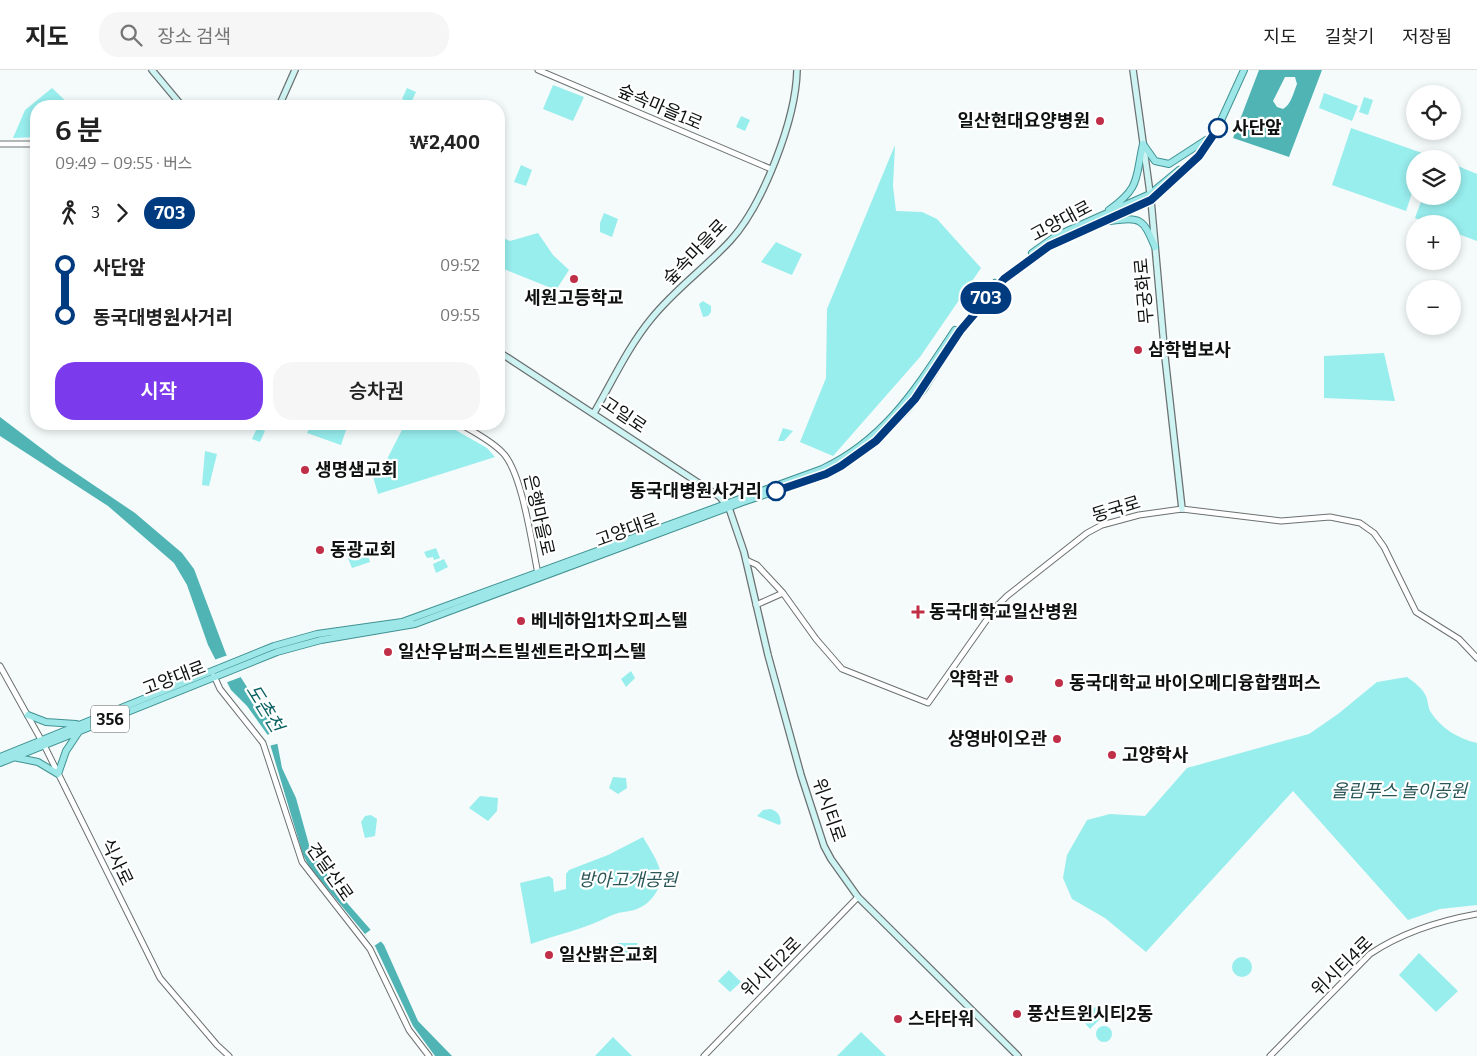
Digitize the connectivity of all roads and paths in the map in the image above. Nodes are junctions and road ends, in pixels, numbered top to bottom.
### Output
1 (152, 70) edge
2 (295, 70) edge
3 (538, 70) edge
4 (797, 70) edge
5 (1133, 70) edge
6 (1240, 70) edge
7 (1244, 70) edge
8 (177, 100) edge
9 (282, 100) edge
10 (1206, 140) junction
11 (0, 144) edge
12 (30, 144) edge
13 (1143, 144) junction
14 (771, 169) junction
15 (1151, 197) junction
16 (1100, 219) junction
17 (1155, 247) junction
18 (505, 356) edge
19 (594, 413) junction
20 (470, 430) edge
21 (728, 506) junction
22 (1182, 509) junction
23 (746, 560) junction
24 (539, 575) junction
25 (783, 593) junction
26 (756, 605) junction
27 (1477, 658) edge
28 (0, 666) edge
29 (214, 670) junction
30 (218, 677) junction
31 (28, 715) junction
32 (79, 727) junction
33 (42, 742) junction
34 (0, 757) edge
35 (13, 757) junction
36 (0, 763) edge
37 (58, 774) junction
38 (858, 897) junction
39 (1477, 914) edge
40 (229, 1056) edge
41 (429, 1056) edge
42 (704, 1056) edge
43 (1018, 1056) edge
44 (1270, 1056) edge

1 - 8 main road
2 - 9 main road
3 - 14 street, 숲속마을1로
4 - 14 main road, 숲속마을로
5 - 13 main road, 무궁화로
6 - 10 main road, 고양대로
7 - 15 main road, 고양대로
10 - 13 main road
10 - 15 main road, 고양대로
11 - 12 street
13 - 15 main road, 무궁화로
13 - 16 main road
14 - 19 main road, 숲속마을로
15 - 16 main road, 고양대로
15 - 17 main road, 무궁화로
16 - 17 main road
16 - 21 main road, 고양대로
17 - 22 main road, 무궁화로
18 - 19 main road, 고일로
19 - 21 main road, 고일로
20 - 24 street, 은행마을로
21 - 23 main road, 위시티로
21 - 24 main road, 고양대로 / 356
22 - 25 street, 동국로
22 - 27 street, 동국로
23 - 25 street, 동국로
23 - 26 main road, 위시티로
24 - 29 main road, 고양대로 / 356
24 - 30 main road, 고양대로 / 356
25 - 26 street
26 - 38 main road, 위시티로
28 - 31 street, 식사로
29 - 30 street, 견달산로
29 - 32 main road, 고양대로 / 356
30 - 32 main road, 고양대로 / 356
30 - 41 street, 견달산로
31 - 32 main road
31 - 33 street, 식사로
32 - 33 main road, 고양대로 / 356
32 - 37 main road
33 - 34 main road, 고양대로 / 356
33 - 35 main road, 고양대로 / 356
33 - 37 street, 식사로
35 - 36 main road, 고양대로 / 356
35 - 37 main road
37 - 40 street, 식사로
38 - 42 street, 위시티2로
38 - 43 main road, 위시티로
39 - 44 street, 위시티4로

